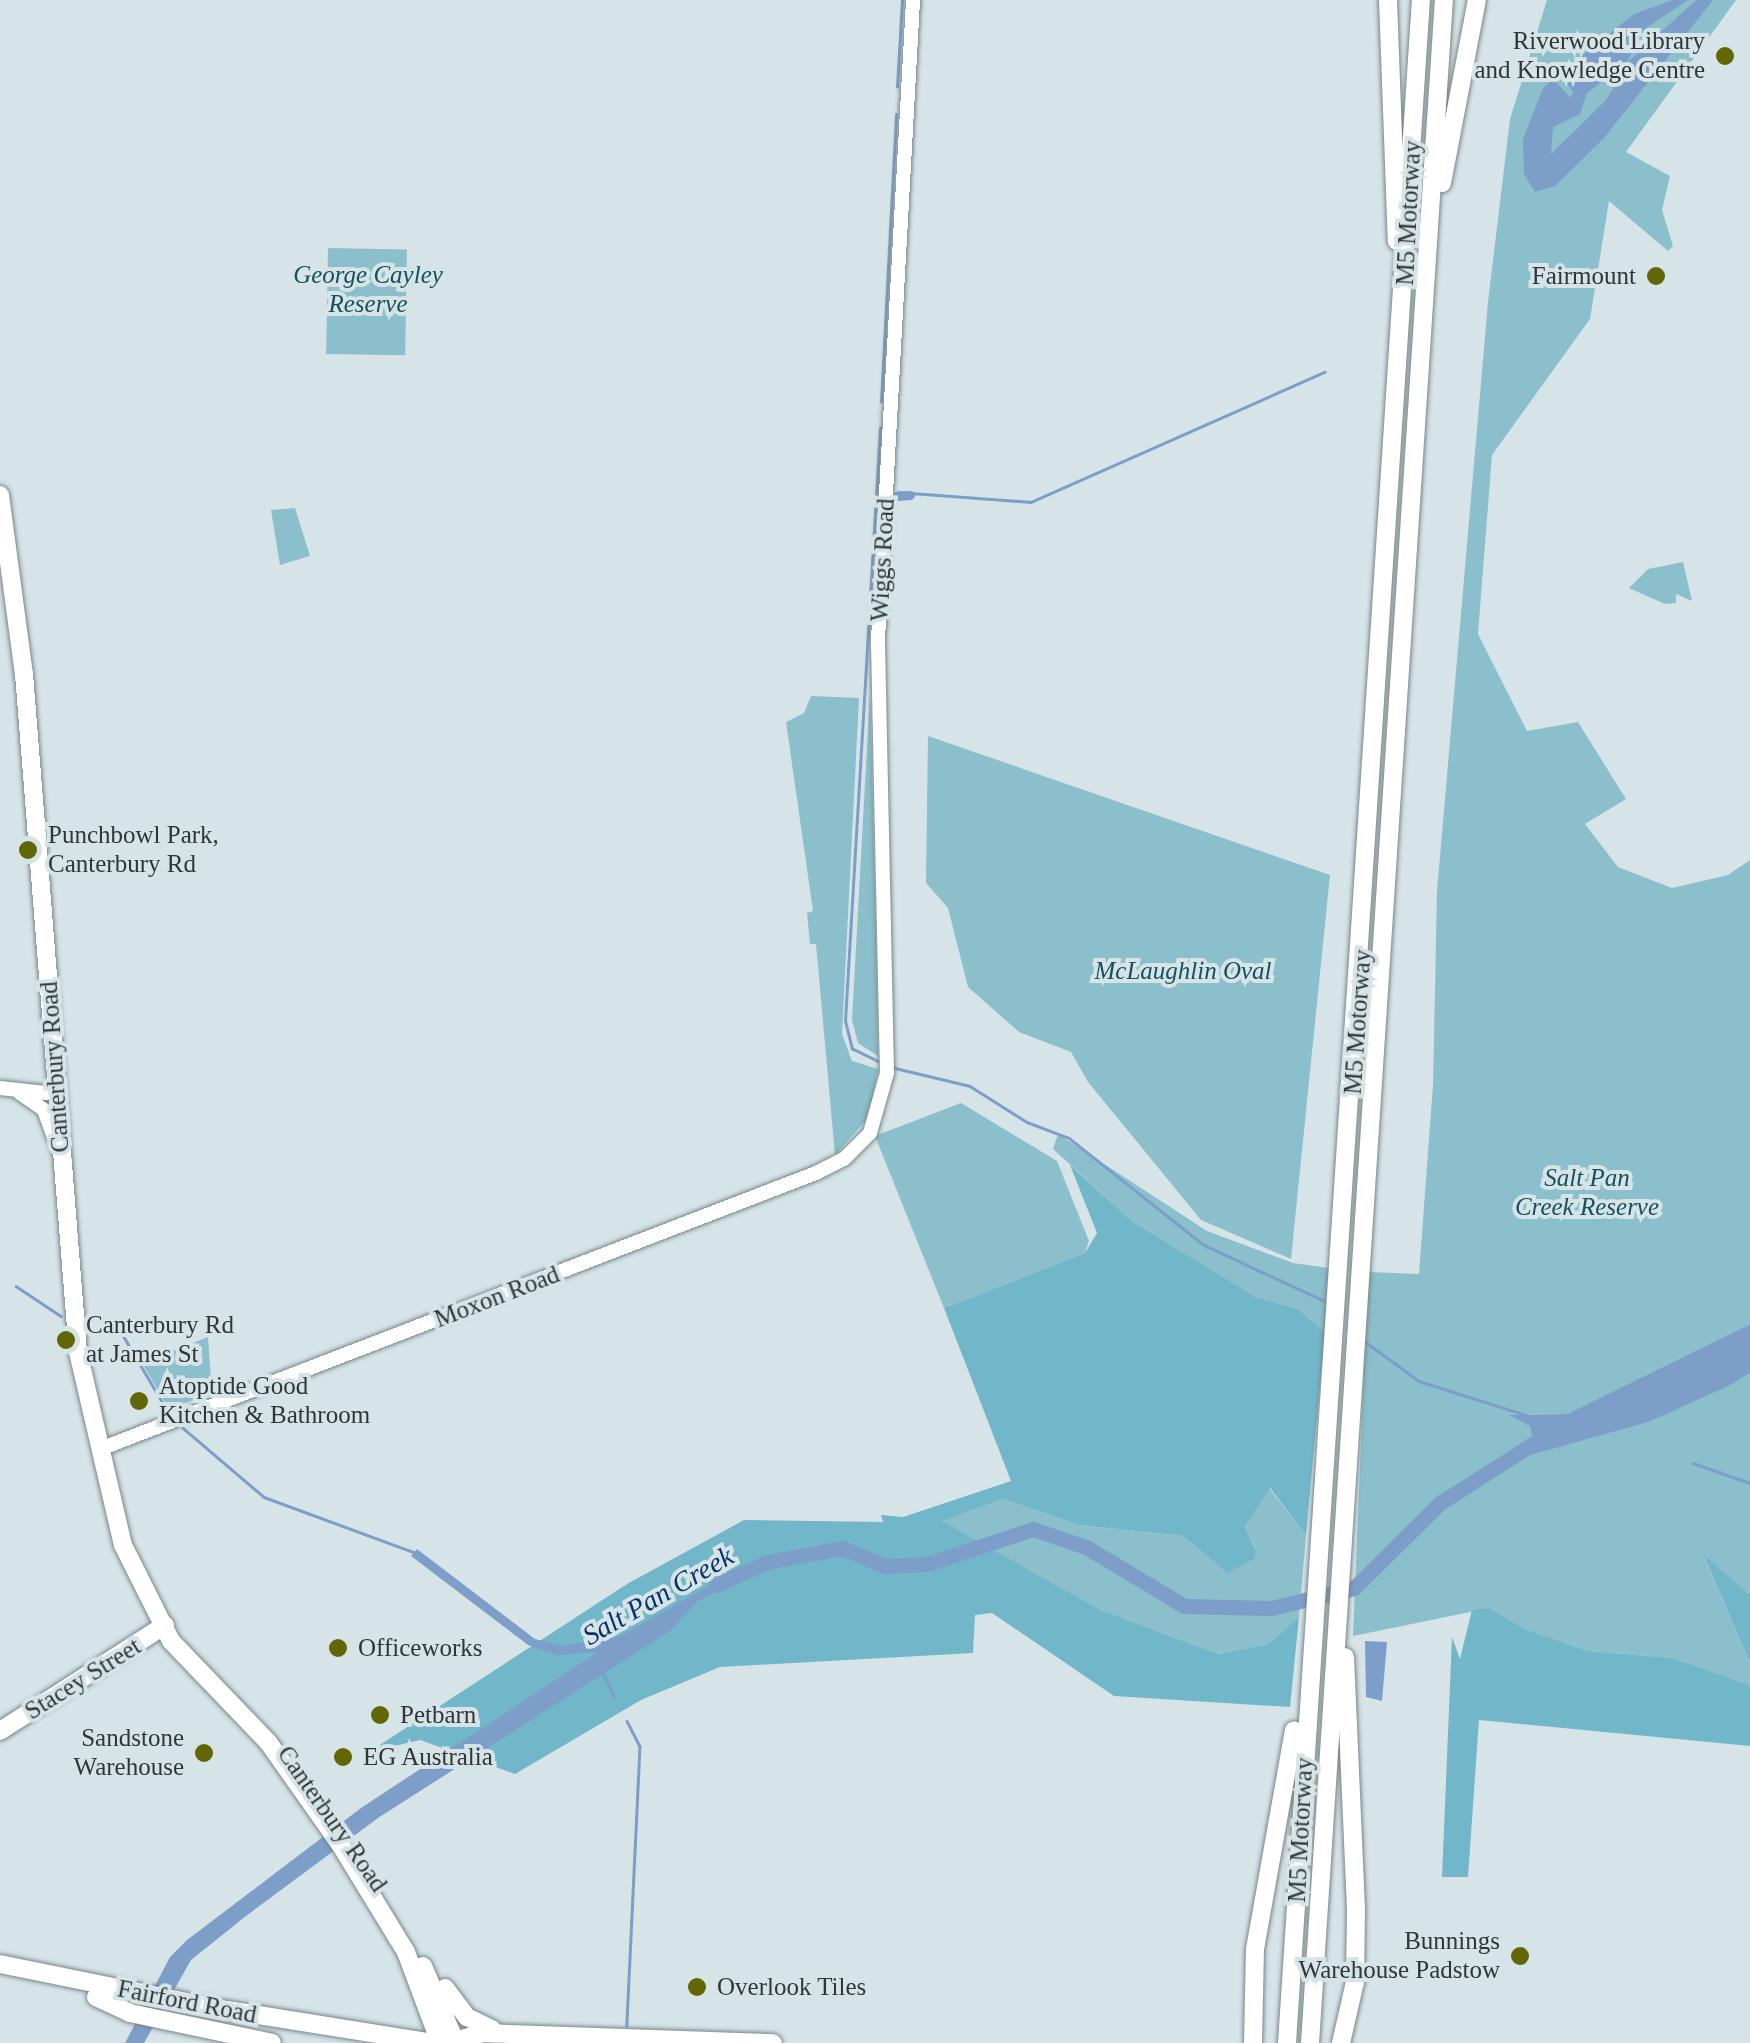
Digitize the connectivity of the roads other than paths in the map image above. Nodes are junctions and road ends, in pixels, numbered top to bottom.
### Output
1 (912, 0) edge
2 (1388, 0) edge
3 (1421, 0) edge
4 (1444, 0) edge
5 (1477, 0) edge
6 (1422, 332) junction
7 (1399, 382) junction
8 (0, 494) edge
9 (0, 1080) edge
10 (56, 1086) junction
11 (0, 1088) edge
12 (20, 1093) junction
13 (878, 1120) joint
14 (62, 1156) junction
15 (1352, 1241) junction
16 (100, 1449) junction
17 (164, 1625) junction
18 (1305, 1679) junction
19 (1338, 1681) junction
20 (0, 1731) edge
21 (347, 1845) junction
22 (417, 1954) junction
23 (0, 1964) edge
24 (0, 1976) edge
25 (135, 2004) junction
26 (1249, 2018) junction
27 (517, 2034) junction
28 (1347, 2038) edge
29 (447, 2042) edge
30 (272, 2043) edge
31 (354, 2043) edge
32 (773, 2043) edge
33 (1242, 2043) edge
34 (1253, 2043) edge
35 (1287, 2043) edge
36 (1310, 2043) edge

1 - 13 main road, Wiggs Road
2 - 7 highway
3 - 7 highway, M5 Motorway
4 - 6 highway, M5 Motorway
5 - 6 highway
6 - 15 highway, M5 Motorway
7 - 15 highway, M5 Motorway
8 - 10 highway, Canterbury Road
9 - 10 main road
10 - 12 main road
10 - 14 highway, Canterbury Road
11 - 12 main road
12 - 14 main road
13 - 16 main road, Moxon Road
14 - 16 highway, Canterbury Road
15 - 18 highway, M5 Motorway
15 - 19 highway, M5 Motorway
16 - 17 highway, Canterbury Road
17 - 20 highway, Stacey Street
17 - 21 highway, Canterbury Road
18 - 26 highway
18 - 35 highway, M5 Motorway
19 - 28 highway
19 - 36 highway, M5 Motorway
21 - 22 highway, Canterbury Road
21 - 29 highway, Canterbury Road
22 - 27 highway
22 - 29 highway, Canterbury Road
23 - 25 highway, Fairford Road
24 - 25 highway, Fairford Road
25 - 29 highway, Fairford Road
25 - 30 highway
25 - 31 highway, Fairford Road
26 - 33 highway
26 - 34 highway
27 - 29 highway, Fairford Road
27 - 32 highway

